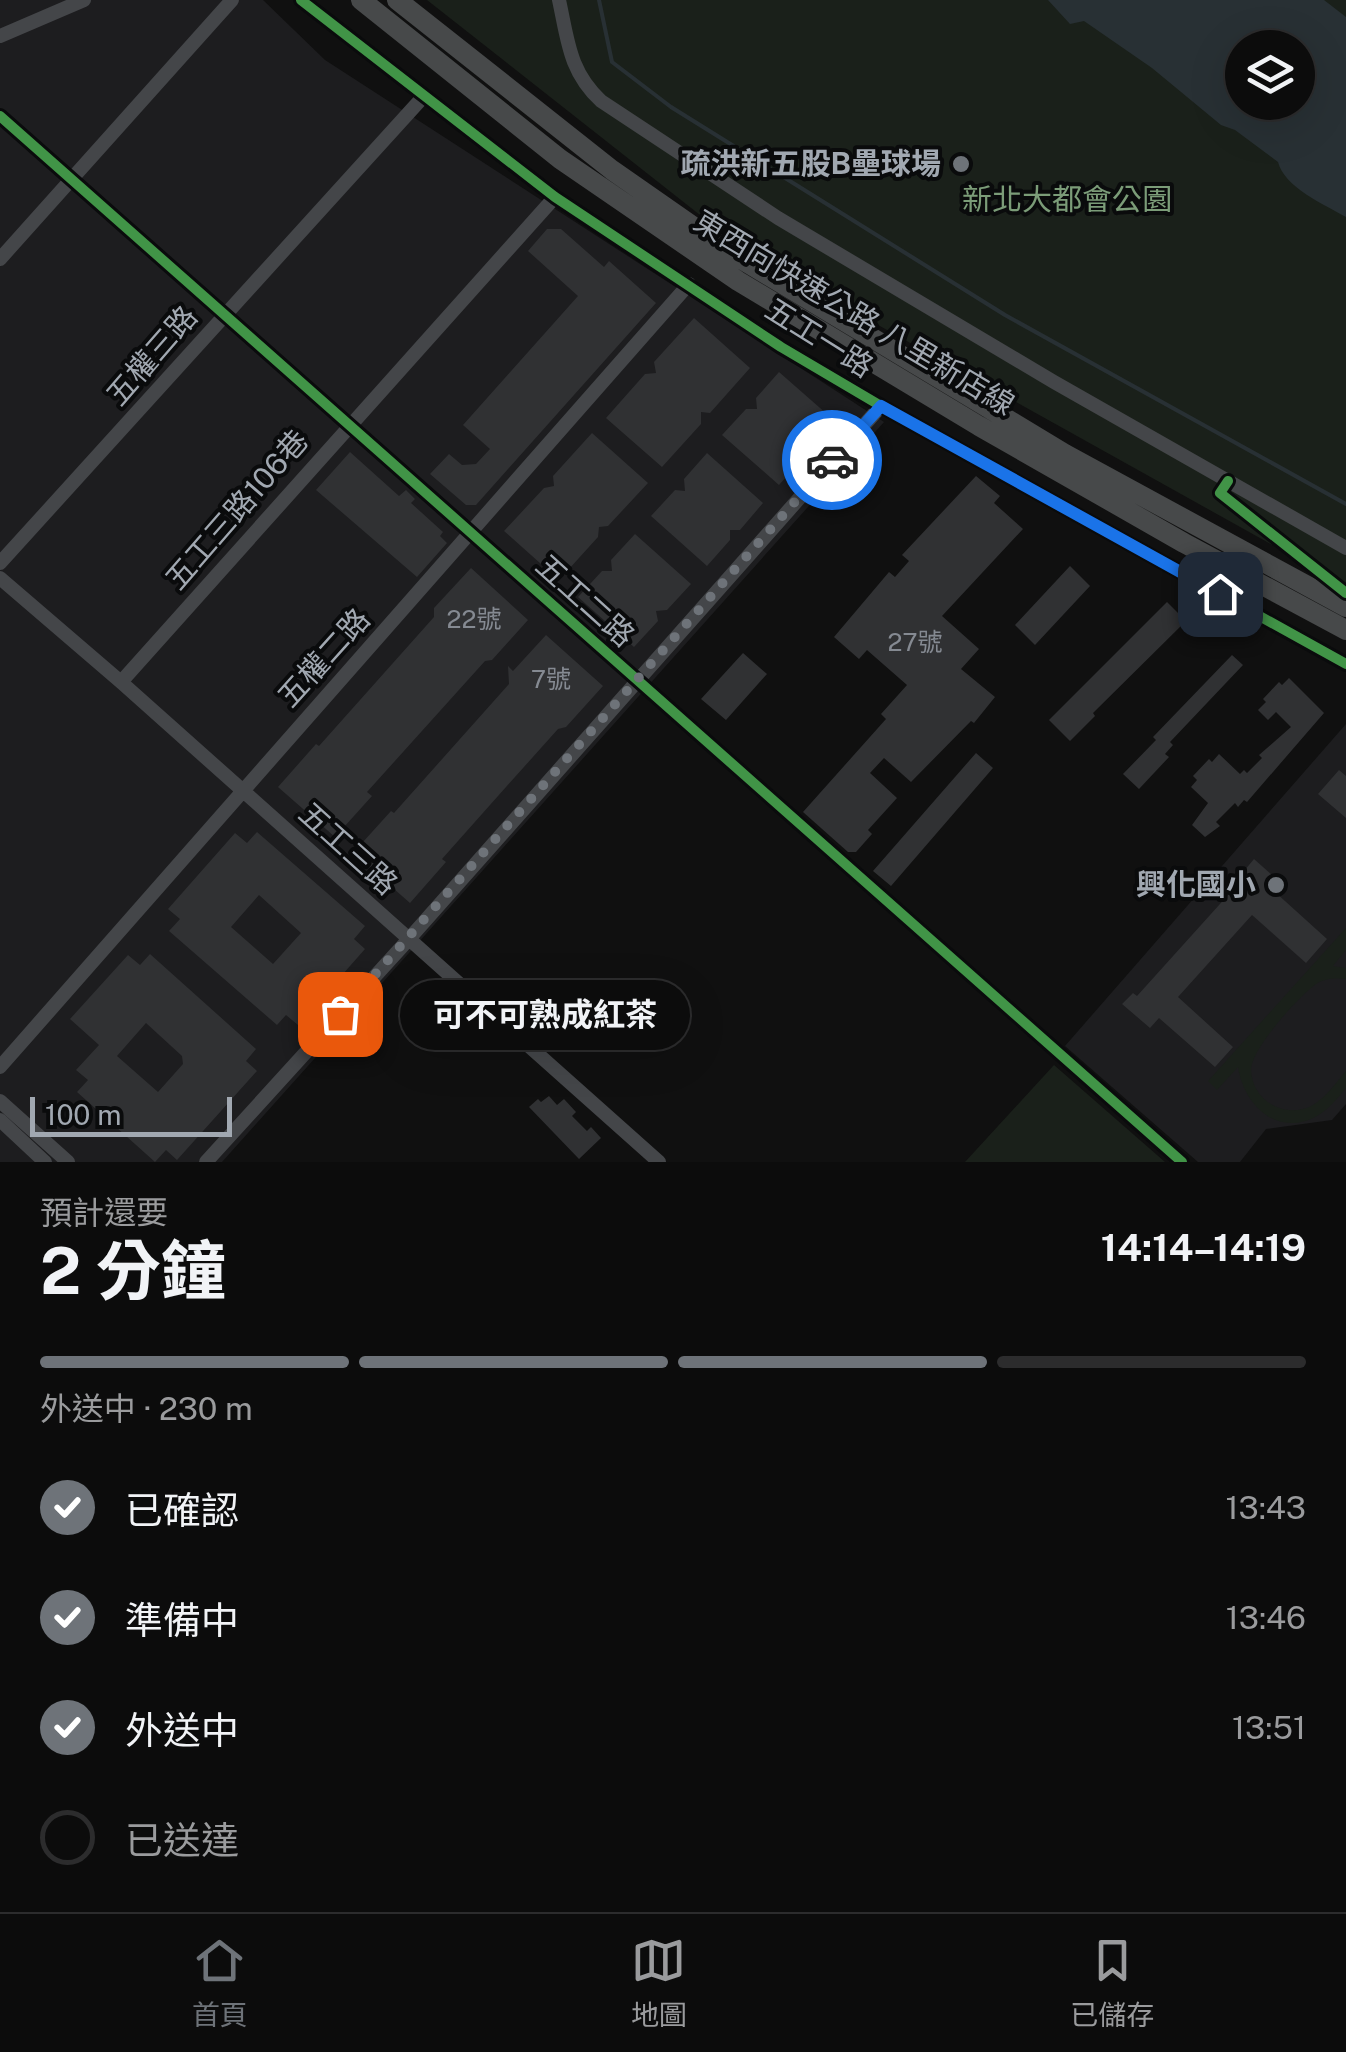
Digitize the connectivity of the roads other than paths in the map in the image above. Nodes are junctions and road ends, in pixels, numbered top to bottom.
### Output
1 (84, 0) edge
2 (232, 0) edge
3 (301, 0) edge
4 (362, 0) edge
5 (397, 0) edge
6 (559, 0) edge
7 (0, 36) edge
8 (424, 96) junction
9 (0, 116) edge
10 (72, 178) junction
11 (555, 196) junction
12 (0, 259) edge
13 (689, 284) junction
14 (224, 316) junction
15 (881, 406) junction
16 (348, 425) junction
17 (471, 534) junction
18 (1346, 548) edge
19 (0, 563) edge
20 (0, 578) edge
21 (1346, 607) edge
22 (1346, 630) edge
23 (1346, 664) edge
24 (636, 680) junction
25 (121, 682) junction
26 (242, 791) junction
27 (408, 940) junction
28 (0, 1067) edge
29 (0, 1101) edge
30 (0, 1120) edge
31 (45, 1162) edge
32 (68, 1162) edge
33 (206, 1162) edge
34 (660, 1162) edge
35 (1182, 1162) edge

1 - 7 street
2 - 10 street
3 - 8 street, 五工一路
4 - 22 highway, 東西向快速公路 八里新店線
5 - 21 highway, 東西向快速公路 八里新店線
6 - 18 street
8 - 11 street, 五工一路
8 - 14 street, 五權三路
9 - 10 street, 五工二路
10 - 12 street
10 - 14 street, 五工二路
11 - 13 street, 五工一路
11 - 16 street, 五工三路106巷
13 - 15 street, 五工一路
13 - 17 street, 五權二路
14 - 16 street, 五工二路
14 - 19 street, 五權三路
15 - 23 street, 五工一路
15 - 24 street
16 - 17 street, 五工二路
16 - 25 street, 五工三路106巷
17 - 24 street, 五工二路
17 - 26 street, 五權二路
20 - 25 street, 五工三路
24 - 27 street
24 - 35 street, 五工二路
25 - 26 street, 五工三路
26 - 27 street, 五工三路
26 - 28 street, 五權二路
27 - 33 street
27 - 34 street, 五工三路
29 - 32 street
30 - 31 street

